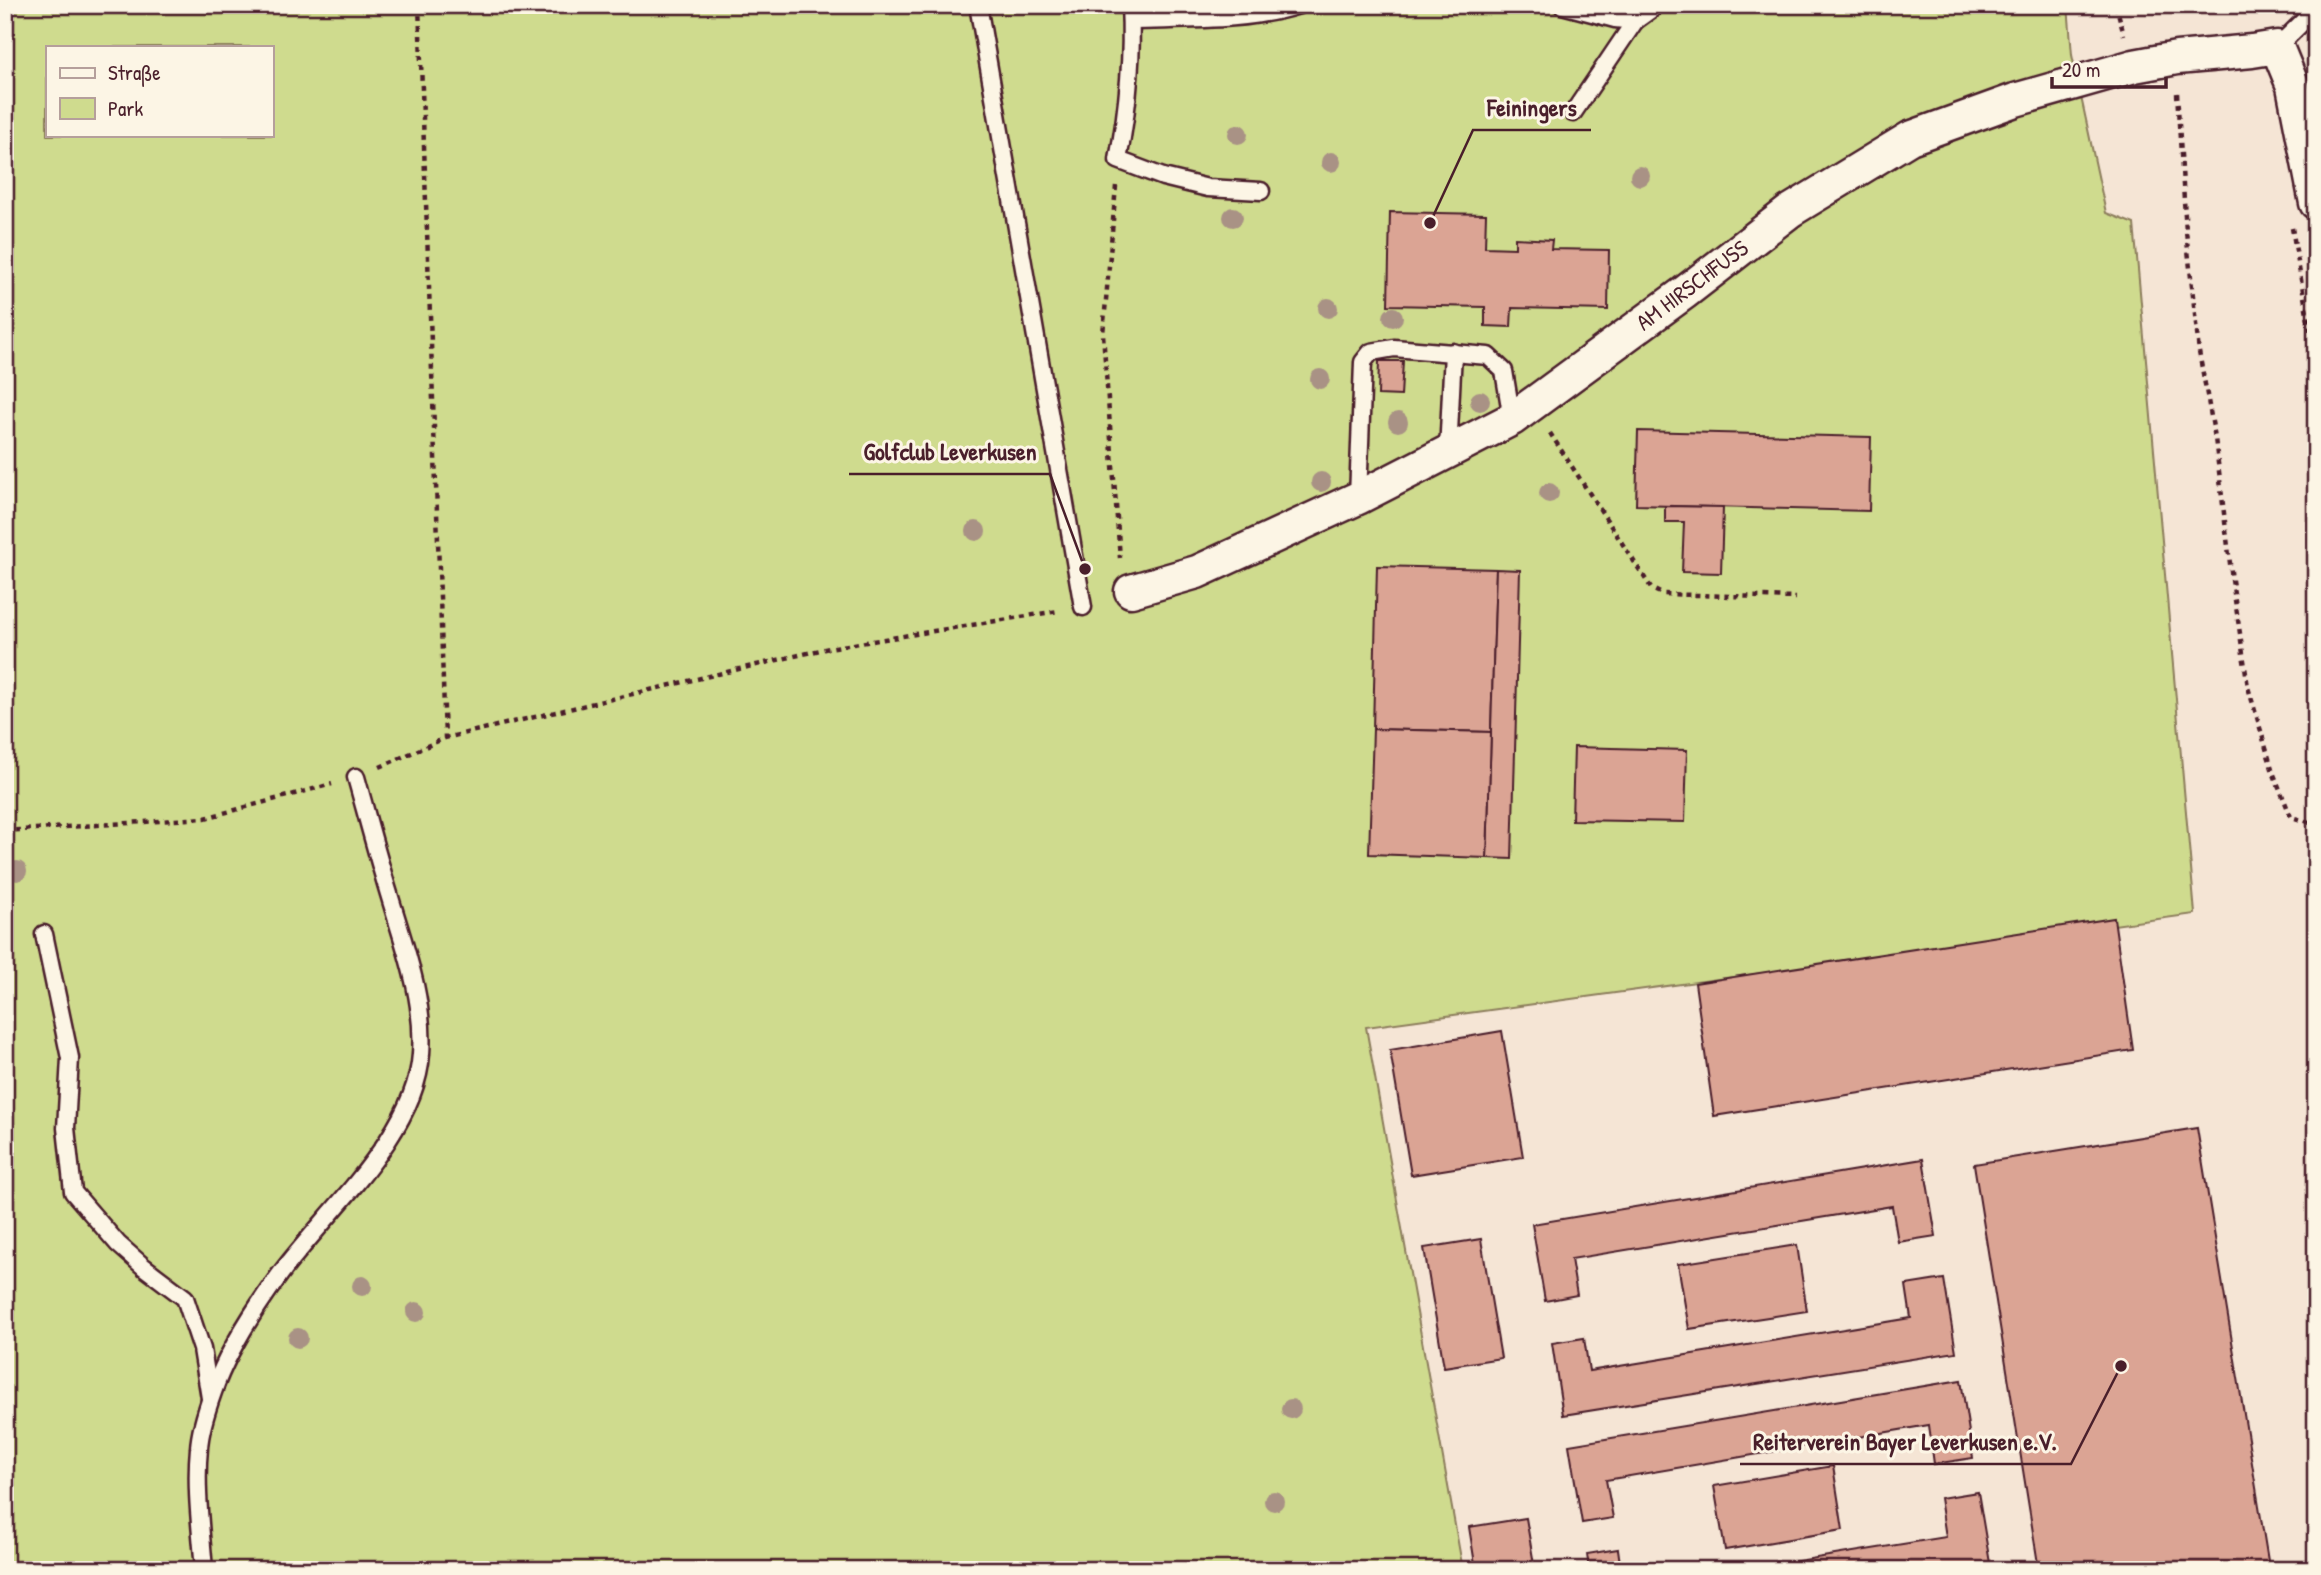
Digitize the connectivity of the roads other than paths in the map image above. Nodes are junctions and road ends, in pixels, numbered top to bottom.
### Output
1 (978, 5) edge
2 (1299, 5) edge
3 (1562, 5) edge
4 (1653, 8) dead end
5 (2316, 9) edge
6 (1130, 13) edge
7 (1634, 21) junction
8 (2277, 47) junction
9 (1573, 113) dead end
10 (1261, 191) dead end
11 (2316, 203) edge
12 (1453, 352) junction
13 (1522, 411) junction
14 (1448, 452) junction
15 (1358, 498) junction
16 (1131, 590) road end
17 (1083, 607) road end
18 (356, 777) road end
19 (44, 934) dead end
20 (210, 1402) junction
21 (204, 1570) edge

1 - 17 lane
2 - 6 lane
3 - 7 lane
4 - 7 lane
5 - 8 lane
6 - 10 lane
7 - 9 lane
8 - 11 street
8 - 13 street, AM HIRSCHFUSS
12 - 13 lane
12 - 14 lane
12 - 15 lane
13 - 14 street, AM HIRSCHFUSS
14 - 15 street, AM HIRSCHFUSS
15 - 16 street, AM HIRSCHFUSS
18 - 20 lane
19 - 20 lane
20 - 21 lane

